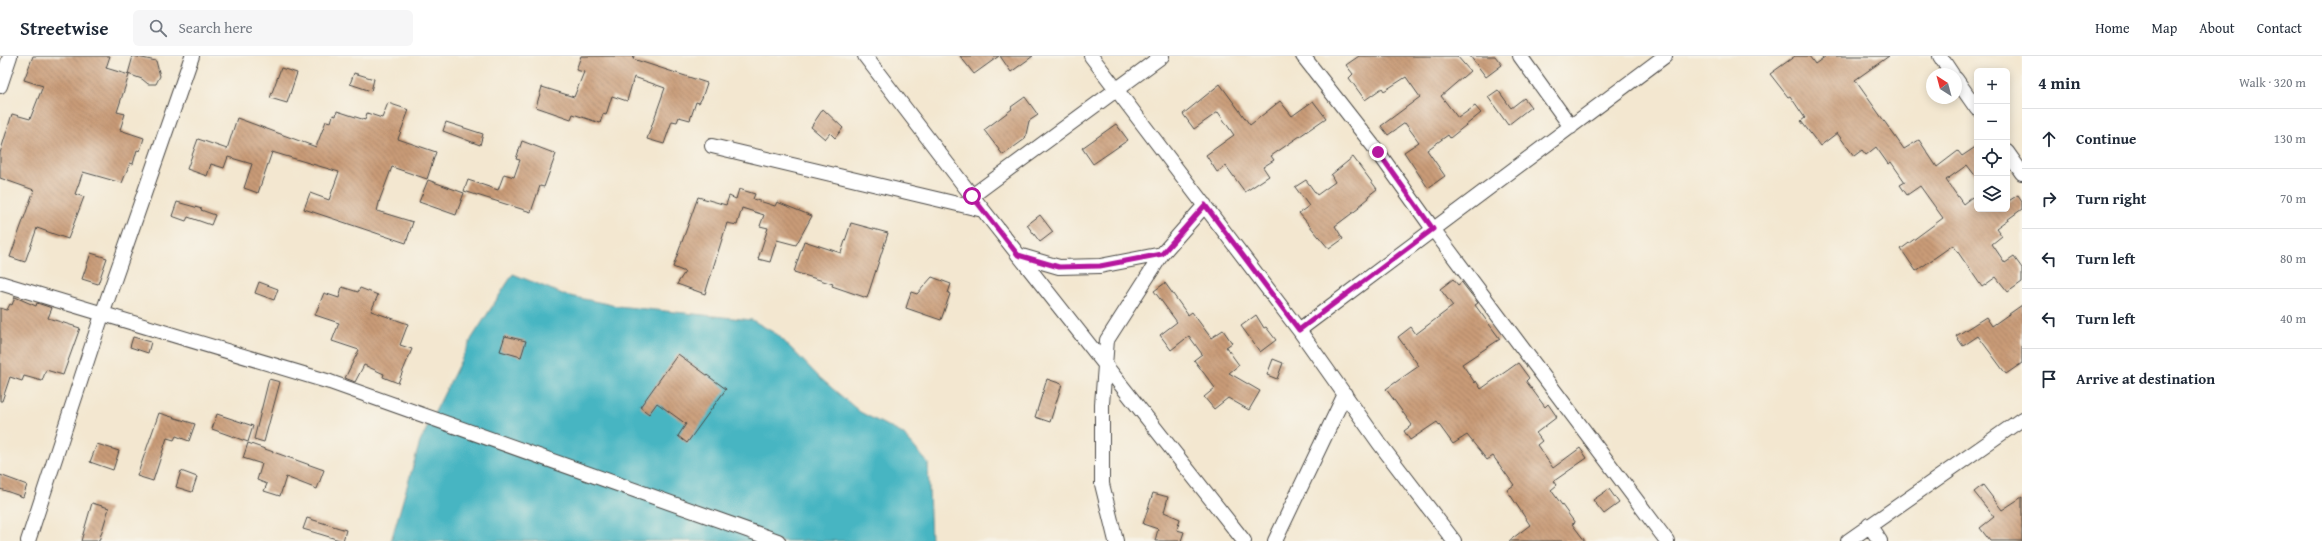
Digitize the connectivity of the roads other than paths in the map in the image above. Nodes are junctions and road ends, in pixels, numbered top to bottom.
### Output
1 (10, 56) edge
2 (192, 56) edge
3 (865, 56) edge
4 (1091, 56) edge
5 (1162, 56) edge
6 (1303, 56) edge
7 (1520, 56) edge
8 (1665, 56) edge
9 (1940, 56) edge
10 (1948, 68) edge
11 (0, 86) edge
12 (1962, 88) edge
13 (1116, 89) junction
14 (1974, 105) edge
15 (1571, 127) junction
16 (712, 146) dead end
17 (2010, 156) edge
18 (2022, 173) edge
19 (972, 196) junction
20 (1205, 205) junction
21 (983, 210) junction
22 (1433, 229) junction
23 (1162, 254) junction
24 (1018, 255) junction
25 (0, 283) edge
26 (103, 312) junction
27 (1299, 330) junction
28 (1105, 365) junction
29 (1345, 394) junction
30 (2022, 419) edge
31 (1869, 525) junction
32 (28, 541) edge
33 (778, 541) edge
34 (1116, 541) edge
35 (1244, 541) edge
36 (1275, 541) edge
37 (1454, 541) edge
38 (1667, 541) edge
39 (1848, 541) edge
40 (1880, 541) edge

1 - 11 street
2 - 26 street
3 - 19 street
4 - 13 street
5 - 13 street
6 - 22 street
7 - 15 street
8 - 15 street
9 - 10 street
12 - 14 street
13 - 19 street
13 - 20 street
15 - 22 street
16 - 21 street
17 - 18 street
19 - 21 street
20 - 23 street
20 - 27 street
21 - 24 street
22 - 27 street
22 - 38 street
23 - 24 street
23 - 28 street
24 - 28 street
25 - 26 street
26 - 32 street
26 - 33 street
27 - 29 street
28 - 34 street
28 - 35 street
29 - 36 street
29 - 37 street
30 - 31 street
31 - 39 street
31 - 40 street

